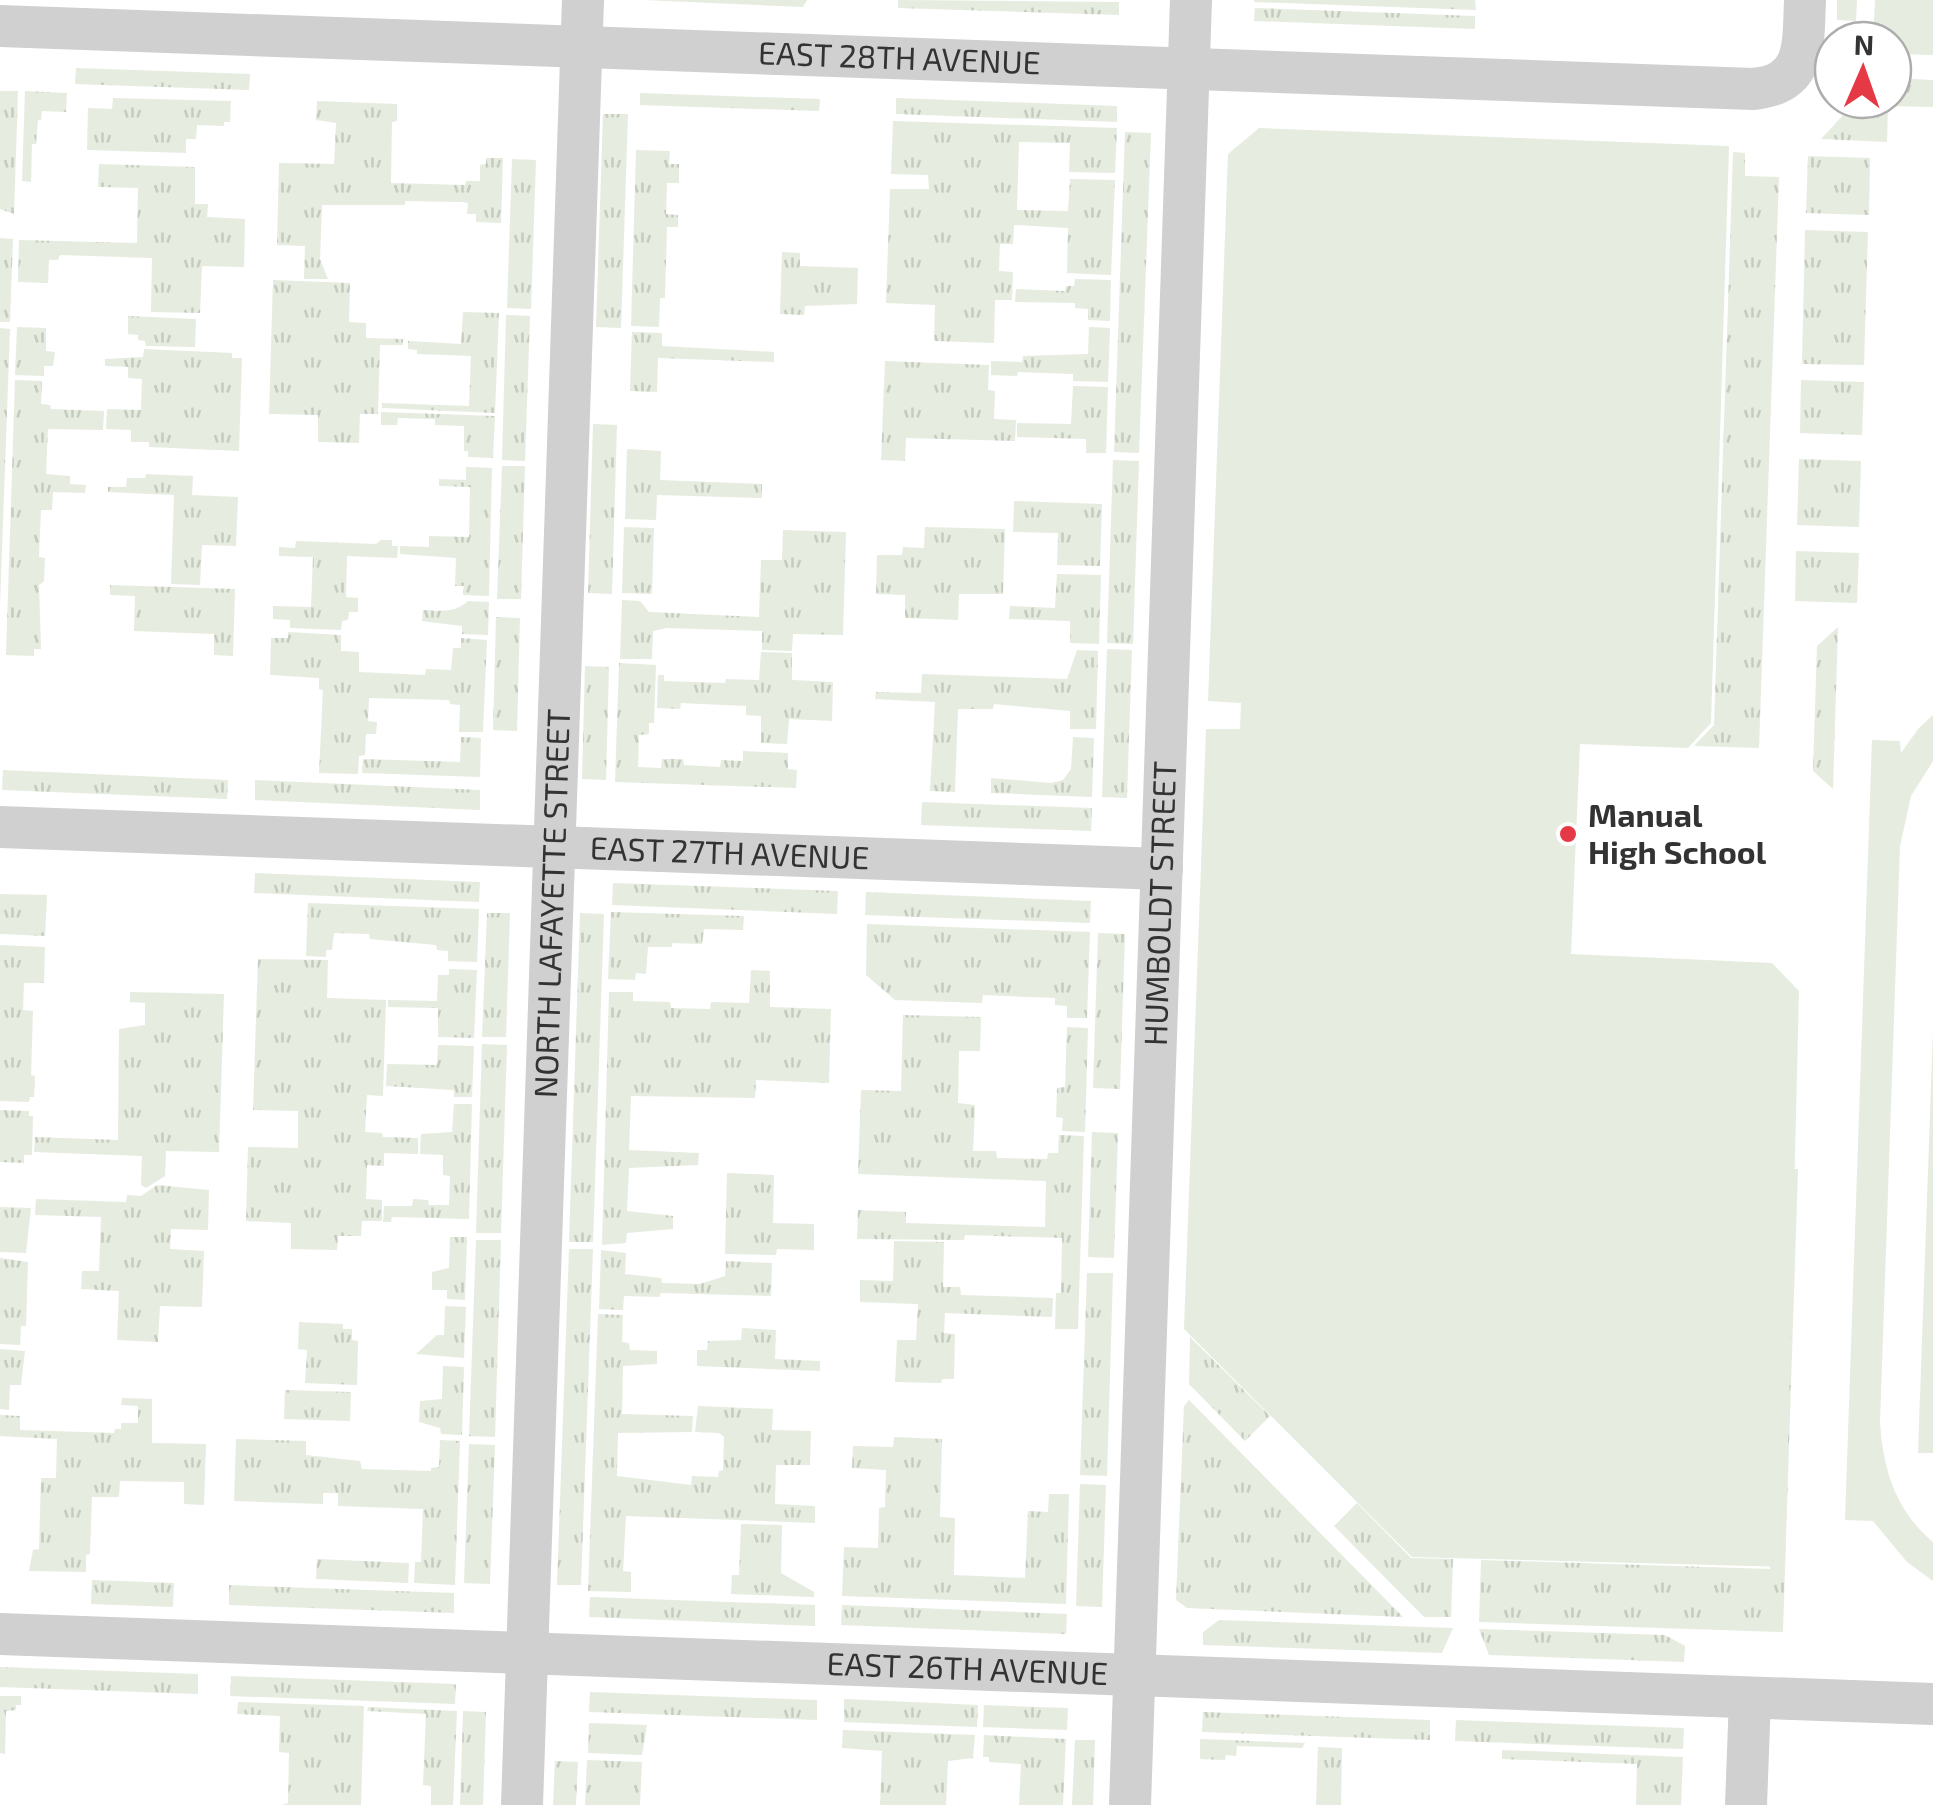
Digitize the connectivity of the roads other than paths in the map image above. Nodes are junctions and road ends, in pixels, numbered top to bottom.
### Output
1 (583, 0) edge
2 (1191, 0) edge
3 (1805, 0) edge
4 (0, 26) edge
5 (581, 46) junction
6 (1189, 68) junction
7 (0, 827) edge
8 (554, 847) junction
9 (1162, 869) junction
10 (0, 1634) edge
11 (527, 1653) junction
12 (1134, 1675) junction
13 (1750, 1698) junction
14 (1933, 1704) edge
15 (522, 1805) edge
16 (1130, 1805) edge
17 (1746, 1805) edge

1 - 5 street, NORTH LAFAYETTE STREET
2 - 6 street, HUMBOLDT STREET
3 - 6 street, EAST 28TH AVENUE
4 - 5 street, EAST 28TH AVENUE
5 - 6 street, EAST 28TH AVENUE
5 - 8 street, NORTH LAFAYETTE STREET
6 - 9 street, HUMBOLDT STREET
7 - 8 street, EAST 27TH AVENUE
8 - 9 street, EAST 27TH AVENUE
8 - 11 street, NORTH LAFAYETTE STREET
9 - 12 street, HUMBOLDT STREET
10 - 11 street, EAST 26TH AVENUE
11 - 12 street, EAST 26TH AVENUE
11 - 15 street, NORTH LAFAYETTE STREET
12 - 13 street, EAST 26TH AVENUE
12 - 16 street, HUMBOLDT STREET
13 - 14 street, EAST 26TH AVENUE
13 - 17 street

